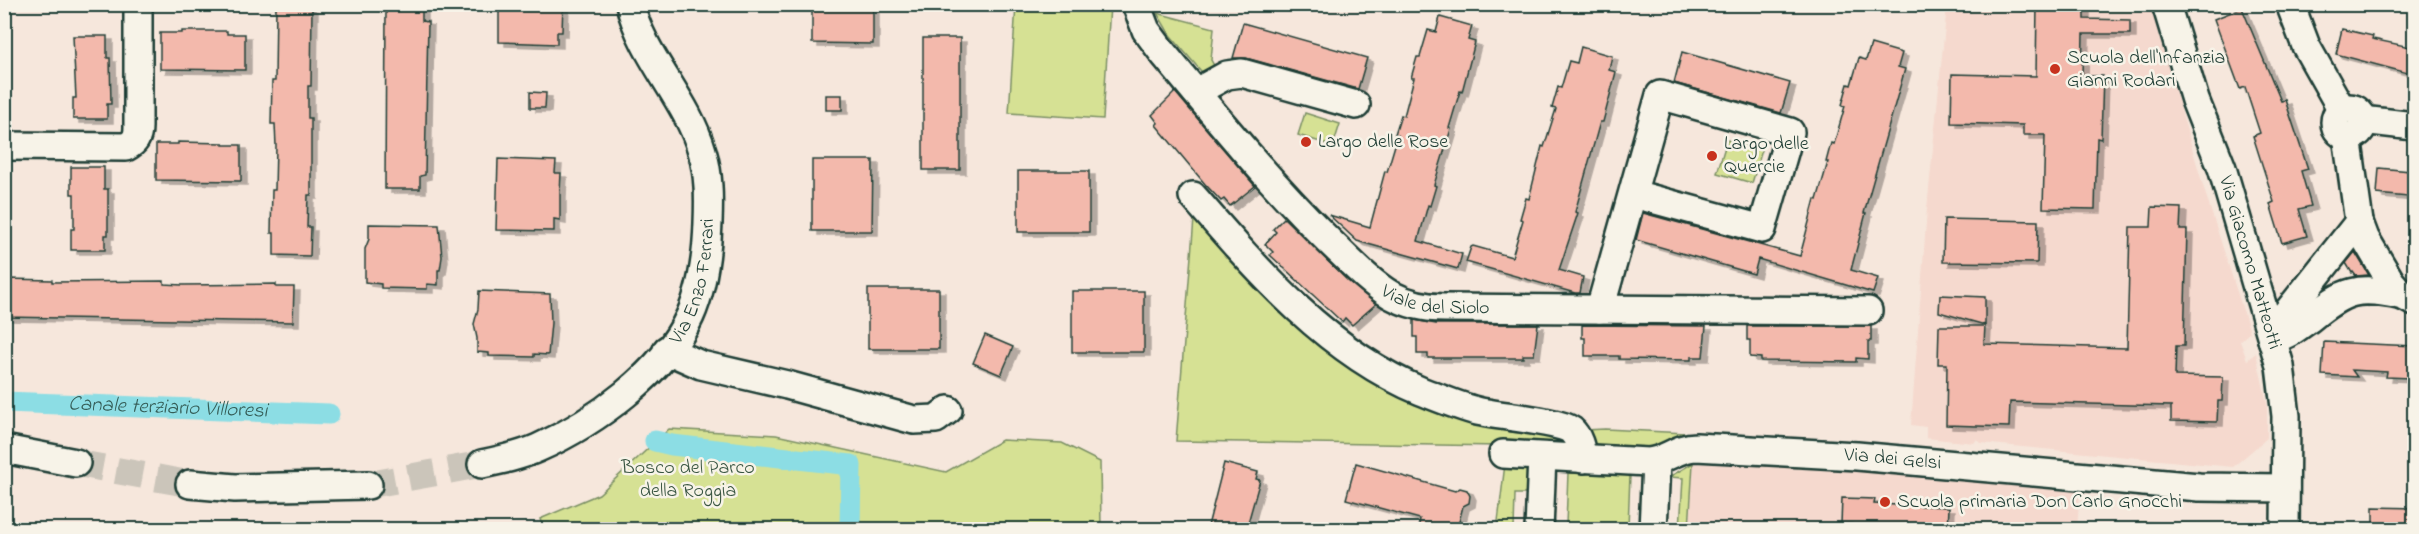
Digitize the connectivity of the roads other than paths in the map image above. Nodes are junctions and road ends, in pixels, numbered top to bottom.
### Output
1 (138, 4) edge
2 (630, 4) edge
3 (1136, 4) edge
4 (2166, 4) edge
5 (2290, 4) edge
6 (1196, 92) junction
7 (1356, 105) dead end
8 (2350, 122) junction
9 (2415, 126) edge
10 (4, 146) edge
11 (1634, 194) junction
12 (1193, 196) dead end
13 (2359, 222) junction
14 (2409, 299) edge
15 (1600, 309) junction
16 (1868, 311) dead end
17 (2272, 339) junction
18 (667, 350) junction
19 (948, 410) dead end
20 (4, 449) edge
21 (1503, 454) dead end
22 (1542, 457) junction
23 (1583, 459) junction
24 (1656, 462) junction
25 (76, 463) tunnel mouth
26 (482, 464) tunnel mouth
27 (190, 484) tunnel mouth
28 (368, 485) tunnel mouth
29 (2285, 488) junction
30 (1539, 530) edge
31 (1653, 530) edge
32 (2285, 530) edge

1 - 10 street
2 - 18 street, Via Enzo Ferrari
3 - 6 street, Viale del Siolo
4 - 17 street, Via Giacomo Matteotti
5 - 8 street
6 - 7 street
6 - 15 street, Viale del Siolo
8 - 9 street
8 - 13 street
11 - 11 street
11 - 15 street
12 - 23 street
13 - 14 street
13 - 17 street
14 - 17 street
15 - 16 street, Viale del Siolo
17 - 29 street, Via Giacomo Matteotti
18 - 19 street
18 - 26 street, Via Enzo Ferrari
20 - 25 street
21 - 22 street, Via dei Gelsi
22 - 23 street, Via dei Gelsi
22 - 30 street
23 - 24 street, Via dei Gelsi
24 - 29 street, Via dei Gelsi
24 - 31 street
27 - 28 street
29 - 32 street, Via Giacomo Matteotti

